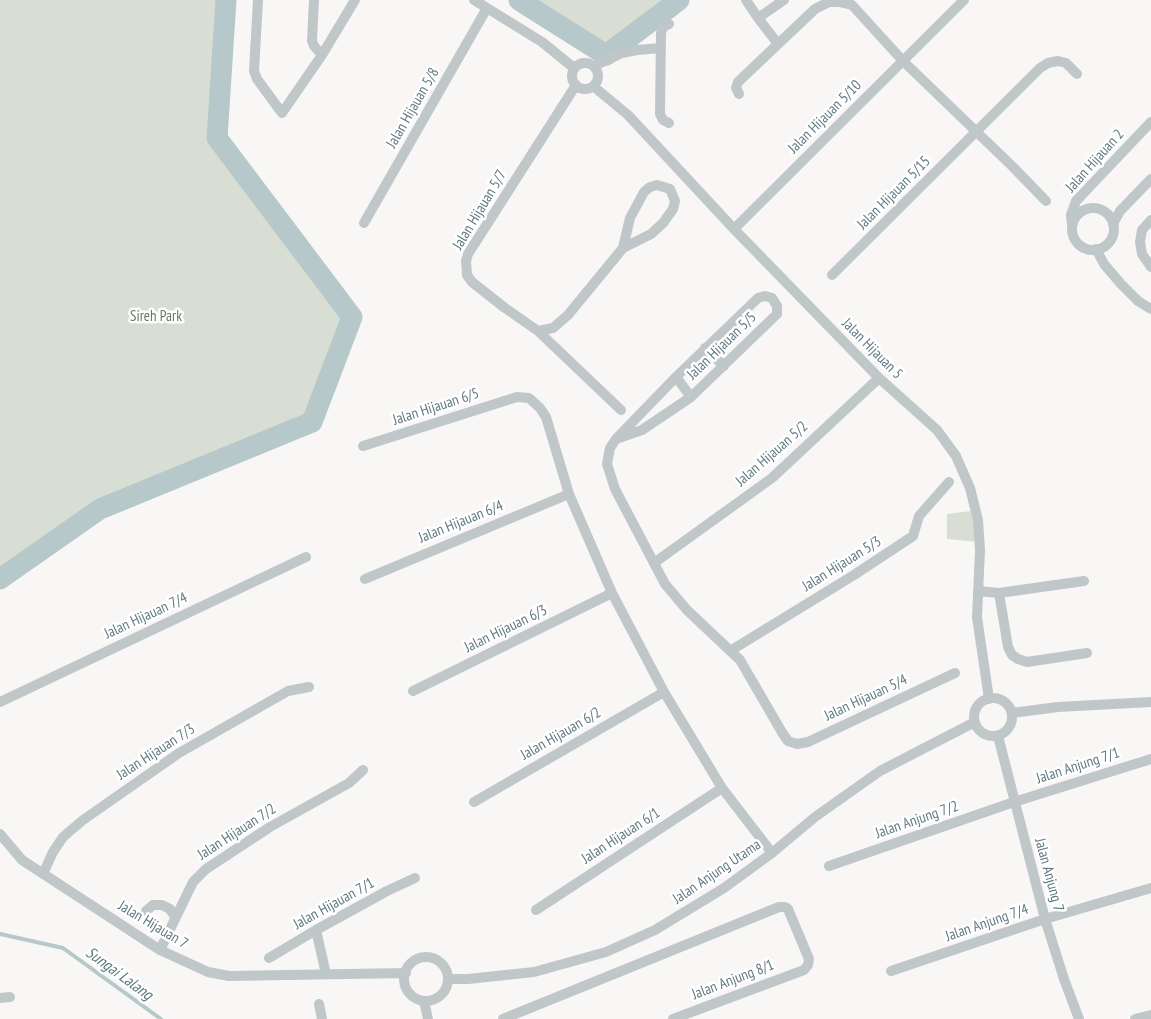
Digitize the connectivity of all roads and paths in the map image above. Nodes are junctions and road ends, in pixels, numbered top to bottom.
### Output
1 (258, 0) edge
2 (314, 0) edge
3 (355, 0) edge
4 (474, 0) edge
5 (746, 0) edge
6 (784, 0) edge
7 (964, 0) edge
8 (850, 3) edge
9 (488, 8) junction
10 (758, 18) junction
11 (669, 24) dead end
12 (778, 44) junction
13 (660, 48) junction
14 (322, 55) junction
15 (903, 61) junction
16 (594, 66) junction
17 (574, 68) junction
18 (1077, 74) dead end
19 (576, 85) junction
20 (593, 86) junction
21 (739, 94) dead end
22 (1151, 122) edge
23 (668, 123) dead end
24 (976, 133) junction
25 (1151, 179) edge
26 (1046, 201) dead end
27 (1151, 220) edge
28 (364, 223) dead end
29 (1113, 224) junction
30 (1072, 225) junction
31 (734, 229) junction
32 (622, 248) junction
33 (1096, 250) junction
34 (1151, 266) edge
35 (832, 275) dead end
36 (1151, 309) edge
37 (538, 331) junction
38 (706, 348) junction
39 (724, 366) junction
40 (676, 377) junction
41 (879, 378) junction
42 (691, 397) junction
43 (621, 410) dead end
44 (616, 439) junction
45 (363, 446) dead end
46 (949, 482) dead end
47 (569, 494) junction
48 (306, 557) dead end
49 (654, 562) junction
50 (365, 579) dead end
51 (1084, 581) dead end
52 (978, 591) junction
53 (612, 593) junction
54 (999, 593) junction
55 (730, 650) junction
56 (1087, 653) dead end
57 (955, 673) dead end
58 (309, 688) dead end
59 (413, 691) dead end
60 (664, 692) junction
61 (989, 699) junction
62 (0, 702) edge
63 (1151, 702) edge
64 (1012, 713) junction
65 (975, 722) junction
66 (998, 736) junction
67 (788, 741) joint
68 (1151, 759) edge
69 (363, 770) dead end
70 (722, 788) junction
71 (474, 802) dead end
72 (1014, 802) junction
73 (0, 834) edge
74 (772, 852) junction
75 (829, 866) dead end
76 (43, 874) junction
77 (415, 878) dead end
78 (1151, 888) edge
79 (536, 910) dead end
80 (146, 911) dead end
81 (175, 917) junction
82 (1045, 919) junction
83 (316, 930) junction
84 (160, 950) junction
85 (269, 958) dead end
86 (891, 971) dead end
87 (406, 973) junction
88 (326, 974) junction
89 (448, 979) junction
90 (424, 1001) junction
91 (319, 1004) dead end
92 (1151, 1015) edge
93 (322, 1019) edge
94 (428, 1019) edge
95 (503, 1019) edge
96 (673, 1019) edge
97 (1079, 1019) edge
98 (1135, 1019) edge

1 - 14 street
2 - 14 street
3 - 14 street
4 - 9 street
5 - 10 street
6 - 10 street
7 - 15 street, Jalan Hijauan 5/10
8 - 12 street
8 - 15 street
9 - 17 street
9 - 28 street, Jalan Hijauan 5/8
10 - 12 street
11 - 13 street
12 - 21 street
13 - 16 street
13 - 23 street
15 - 24 street
15 - 31 street, Jalan Hijauan 5/10
16 - 17 street
16 - 20 street
17 - 19 street
18 - 24 street, Jalan Hijauan 5/15
19 - 20 street
19 - 37 street, Jalan Hijauan 5/7
20 - 31 street, Jalan Hijauan 5
22 - 30 street, Jalan Hijauan 2
24 - 26 street
24 - 35 street, Jalan Hijauan 5/15
25 - 29 street
27 - 34 street
29 - 30 street
29 - 33 street
30 - 33 street
31 - 41 street, Jalan Hijauan 5
32 - 32 street
32 - 37 street
33 - 36 street
37 - 43 street, Jalan Hijauan 5/7
38 - 39 street
38 - 39 street, Jalan Hijauan 5/5
38 - 40 street, Jalan Hijauan 5/5
39 - 42 street, Jalan Hijauan 5/5
40 - 42 street
40 - 44 street, Jalan Hijauan 5/5
41 - 49 street, Jalan Hijauan 5/2
41 - 52 street, Jalan Hijauan 5
42 - 44 street, Jalan Hijauan 5/5
44 - 49 street, Jalan Hijauan 5/5
45 - 47 street, Jalan Hijauan 6/5
46 - 55 street, Jalan Hijauan 5/3
47 - 50 street, Jalan Hijauan 6/4
47 - 53 street
48 - 62 street, Jalan Hijauan 7/4
49 - 55 street, Jalan Hijauan 5/5
51 - 54 street
52 - 54 street
52 - 61 street, Jalan Hijauan 5
53 - 59 street, Jalan Hijauan 6/3
53 - 60 street
54 - 56 street
55 - 67 street, Jalan Hijauan 5/5
57 - 67 street, Jalan Hijauan 5/4
58 - 76 street, Jalan Hijauan 7/3
60 - 70 street
60 - 71 street, Jalan Hijauan 6/2
61 - 64 street
61 - 65 street
63 - 64 street
64 - 66 street
65 - 66 street
65 - 74 street, Jalan Anjung Utama
66 - 72 street, Jalan Anjung 7
68 - 72 street, Jalan Anjung 7/1
69 - 81 street, Jalan Hijauan 7/2
70 - 74 street
70 - 79 street, Jalan Hijauan 6/1
72 - 75 street, Jalan Anjung 7/2
72 - 82 street, Jalan Anjung 7
73 - 76 street, Jalan Hijauan 7
74 - 89 street, Jalan Anjung Utama
76 - 84 street, Jalan Hijauan 7
77 - 83 street, Jalan Hijauan 7/1
78 - 82 street, Jalan Anjung 7/4
80 - 81 street
81 - 84 street, Jalan Hijauan 7/2
82 - 86 street, Jalan Anjung 7/4
82 - 97 street, Jalan Anjung 7
83 - 85 street, Jalan Hijauan 7/1
83 - 88 street
84 - 88 street, Jalan Hijauan 7
87 - 88 street, Jalan Hijauan 7
87 - 89 street
87 - 90 street
89 - 90 street
90 - 94 street
91 - 93 street
92 - 98 street
95 - 96 street, Jalan Anjung 8/1

